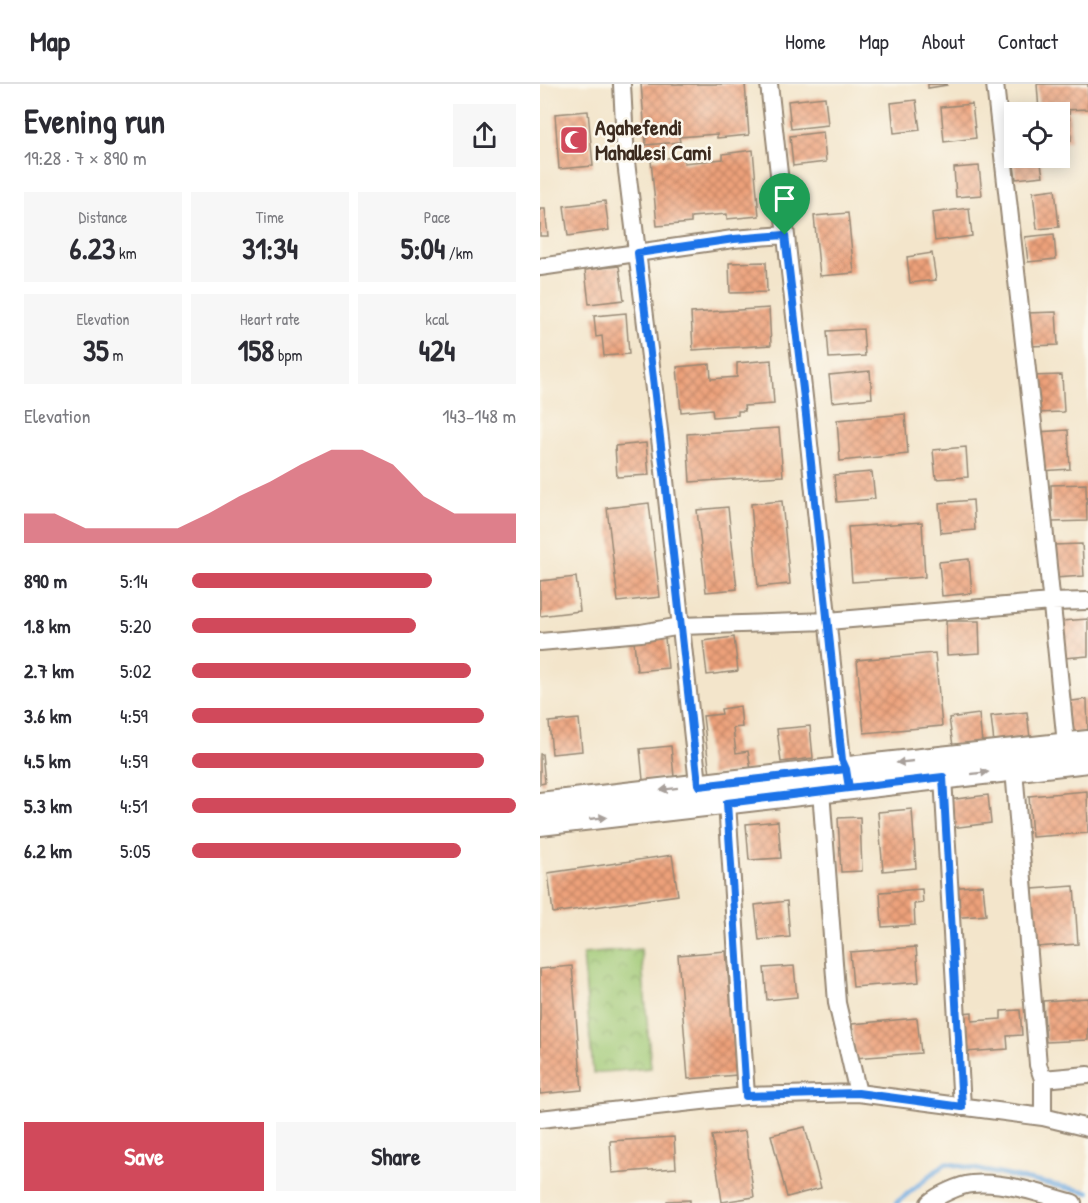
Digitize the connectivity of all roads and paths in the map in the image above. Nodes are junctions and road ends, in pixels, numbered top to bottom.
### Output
1 (622, 84) edge
2 (769, 84) edge
3 (994, 84) edge
4 (785, 235) junction
5 (638, 253) junction
6 (540, 267) edge
7 (1088, 601) edge
8 (1051, 602) junction
9 (828, 621) junction
10 (681, 626) junction
11 (540, 642) edge
12 (1077, 743) edge
13 (1088, 761) edge
14 (1014, 770) junction
15 (943, 777) junction
16 (847, 778) junction
17 (821, 791) junction
18 (701, 796) junction
19 (727, 803) junction
20 (540, 804) edge
21 (540, 824) edge
22 (1088, 1075) edge
23 (1043, 1079) junction
24 (858, 1093) junction
25 (746, 1096) junction
26 (962, 1107) junction
27 (1043, 1117) junction
28 (540, 1119) edge
29 (1088, 1128) edge
30 (929, 1203) edge
31 (1073, 1203) edge

1 - 5 street
2 - 4 street
3 - 8 street
4 - 5 street
4 - 9 street
5 - 6 street
5 - 10 street
7 - 8 street
8 - 9 street
8 - 12 street
9 - 10 street
9 - 16 street
10 - 11 street
10 - 18 street
12 -> 16 main road
13 - 14 main road
15 -> 14 main road
14 - 23 street
15 - 16 main road
15 - 26 street
16 - 17 main road
16 - 18 main road
17 - 19 main road
17 - 24 street
18 - 19 main road
18 -> 20 main road
21 -> 18 main road
19 - 25 street
22 - 23 street
23 - 27 street
24 - 25 street
24 - 26 street
25 - 28 street
26 - 27 street
27 - 29 street
30 - 31 street

